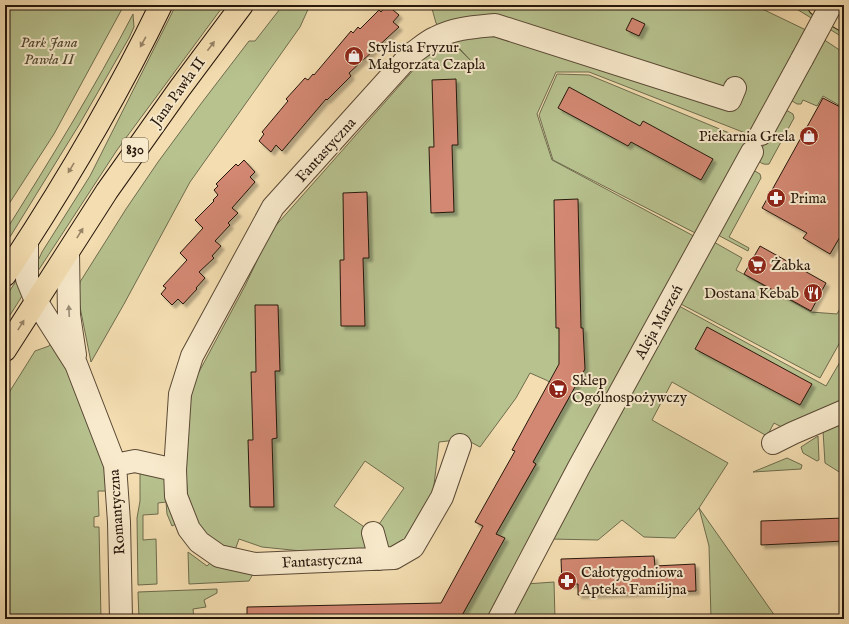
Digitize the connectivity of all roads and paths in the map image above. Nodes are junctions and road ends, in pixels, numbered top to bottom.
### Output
1 (161, 5) edge
2 (242, 5) edge
3 (819, 5) edge
4 (831, 5) edge
5 (844, 20) edge
6 (735, 88) dead end
7 (27, 242) junction
8 (68, 253) junction
9 (5, 275) edge
10 (36, 300) junction
11 (5, 350) edge
12 (76, 364) junction
13 (844, 411) edge
14 (774, 444) dead end
15 (460, 445) dead end
16 (115, 465) junction
17 (175, 470) junction
18 (373, 533) dead end
19 (380, 559) junction
20 (121, 619) edge
21 (499, 619) edge

1 -> 7 main road
8 -> 2 main road, Jana Pawła II / 830
3 - 5 main road
4 - 21 street, Aleja Marzeń, bridge
6 - 17 street, Fantastyczna
7 - 9 main road
7 - 10 street
8 - 10 main road, Jana Pawła II / 830
12 -> 8 street, Romantyczna
11 -> 10 main road, Jana Pawła II / 830
10 - 12 street, Romantyczna
12 - 16 street, Romantyczna
13 - 14 street
15 - 19 street, Fantastyczna
16 - 17 street
16 - 20 street, Romantyczna
17 - 19 street, Fantastyczna
18 - 19 street

